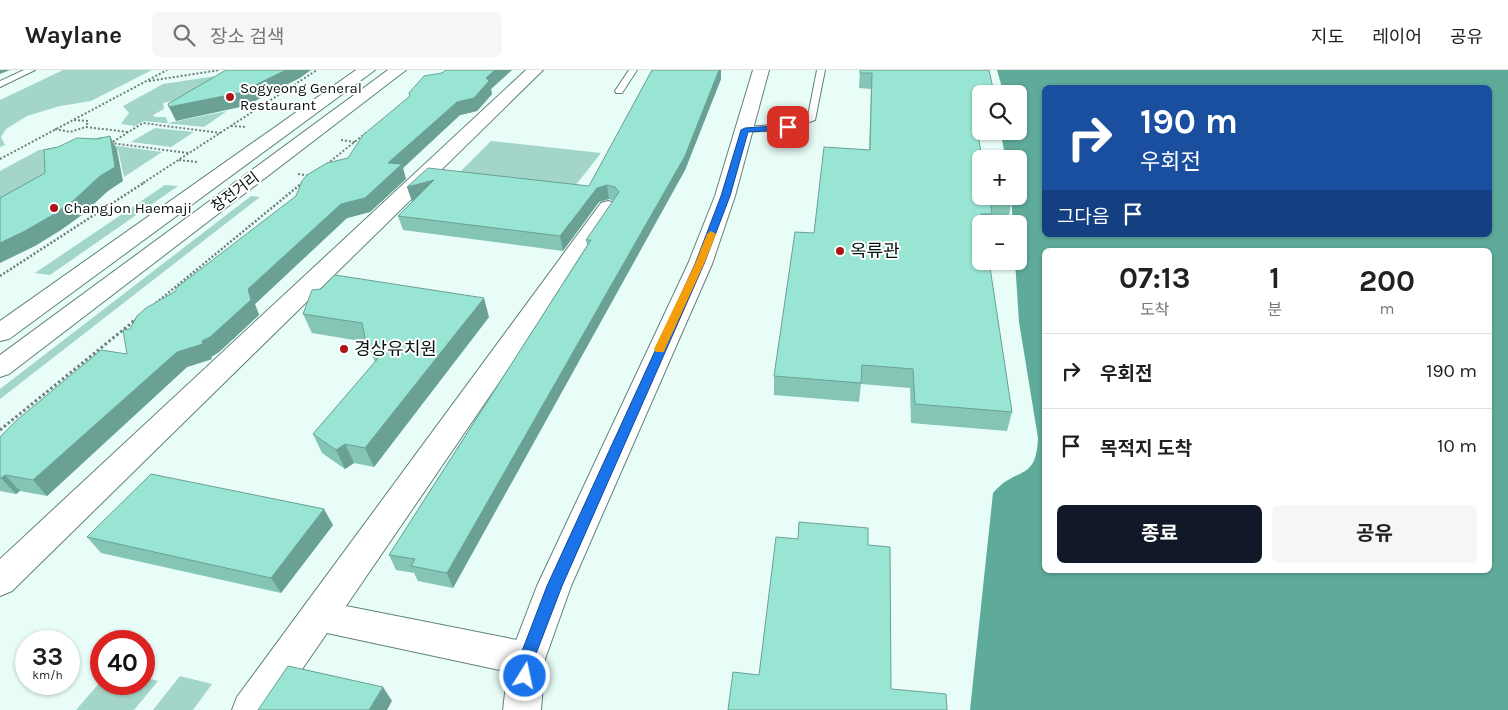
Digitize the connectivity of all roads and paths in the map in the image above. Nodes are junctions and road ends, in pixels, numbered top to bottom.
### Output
1 (31, 70) edge
2 (167, 70) edge
3 (220, 70) edge
4 (317, 70) edge
5 (367, 70) edge
6 (398, 70) edge
7 (535, 70) edge
8 (633, 70) edge
9 (761, 70) edge
10 (821, 70) edge
11 (146, 81) junction
12 (0, 84) edge
13 (619, 91) dead end
14 (73, 119) junction
15 (231, 126) junction
16 (86, 127) junction
17 (255, 128) dead end
18 (55, 129) junction
19 (370, 130) edge
20 (745, 130) junction
21 (128, 132) junction
22 (220, 133) junction
23 (336, 140) dead end
24 (355, 142) junction
25 (189, 153) junction
26 (0, 159) edge
27 (179, 160) junction
28 (204, 163) dead end
29 (326, 164) edge
30 (292, 173) dead end
31 (608, 207) edge
32 (0, 276) edge
33 (152, 306) edge
34 (137, 318) edge
35 (0, 333) edge
36 (0, 368) edge
37 (0, 430) edge
38 (0, 580) edge
39 (319, 616) junction
40 (527, 659) junction
41 (251, 710) edge
42 (522, 710) edge

1 - 12 lane
2 - 11 path
3 - 11 path
4 - 15 path
5 - 35 street, 창전거리
6 - 36 street, 창전거리
7 - 38 street
8 - 13 lane
9 - 20 street
10 - 20 lane
11 - 14 path
14 - 16 path
14 - 18 path
15 - 17 path
15 - 22 path
16 - 18 path
16 - 21 path
18 - 26 path
19 - 24 path
20 - 40 street
21 - 22 path
21 - 25 path
22 - 25 path
23 - 24 path
24 - 29 path
25 - 27 path
27 - 28 path
27 - 32 path
30 - 33 path
31 - 39 street
34 - 37 path
39 - 40 street
39 - 41 street
40 - 42 street

